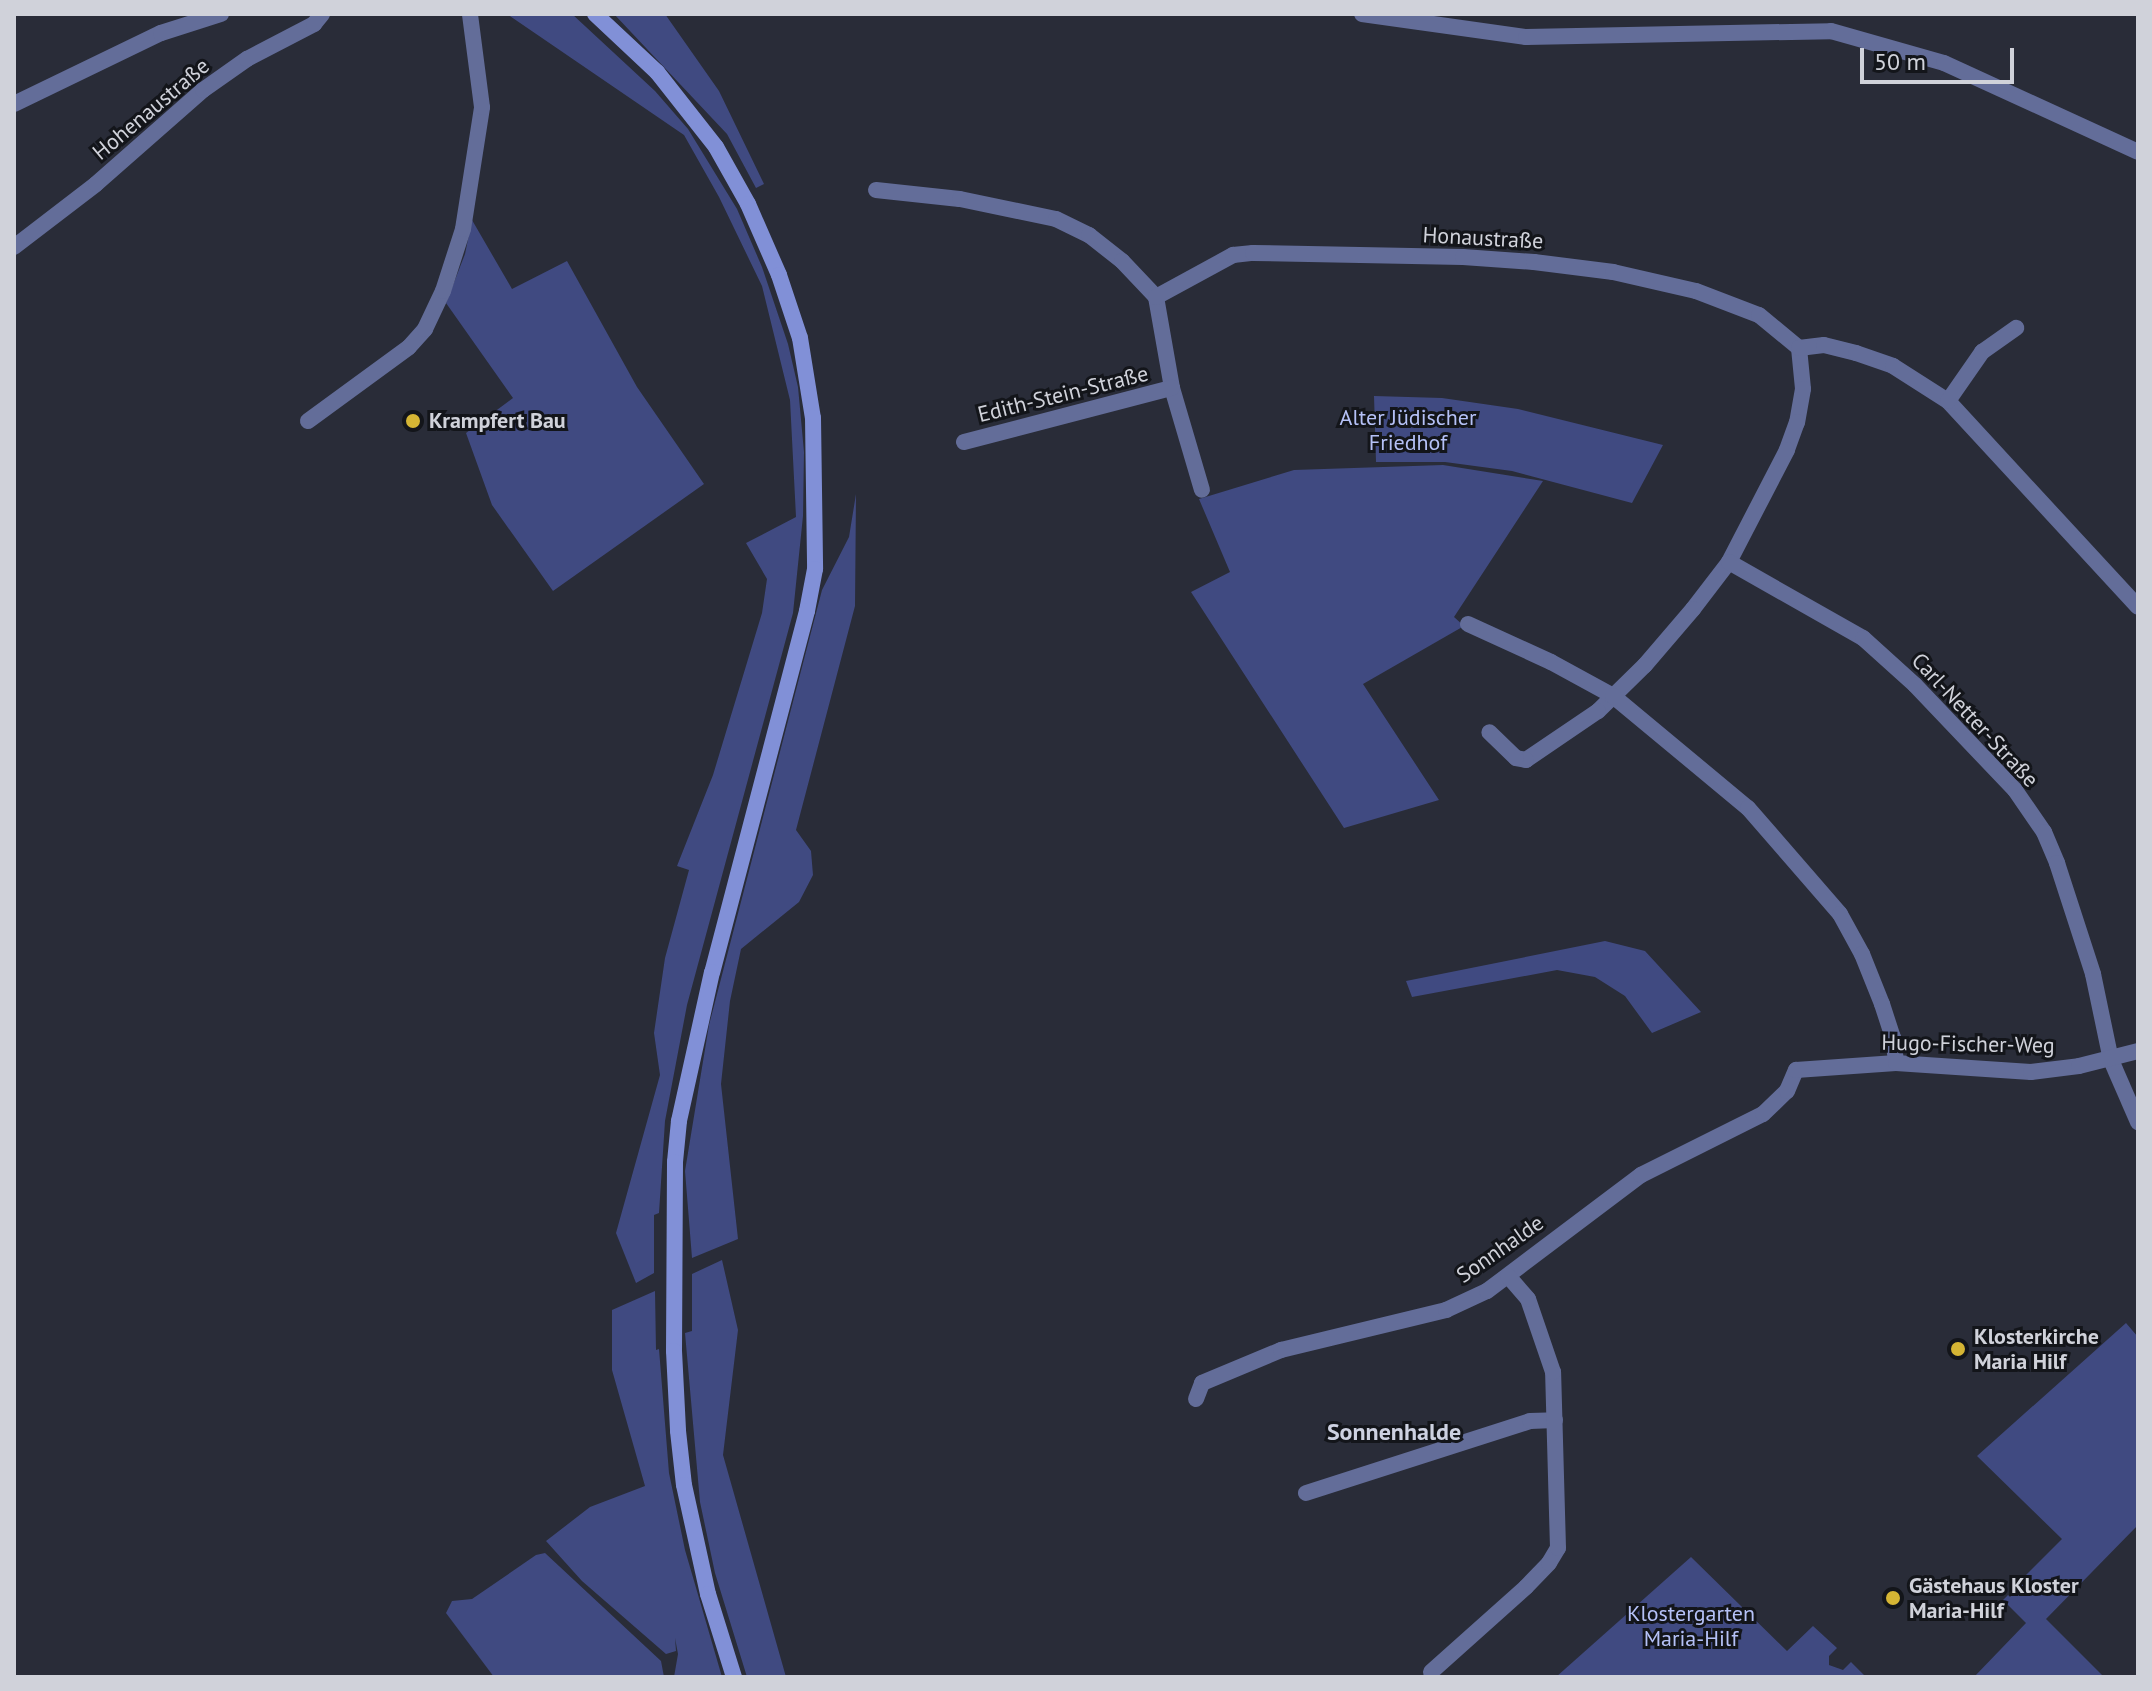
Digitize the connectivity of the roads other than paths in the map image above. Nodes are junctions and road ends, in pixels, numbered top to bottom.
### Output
1 (221, 14) edge
2 (322, 14) edge
3 (470, 14) edge
4 (595, 14) edge
5 (1362, 14) edge
6 (1822, 14) edge
7 (1447, 21) edge
8 (1831, 31) junction
9 (14, 104) edge
10 (2138, 152) edge
11 (876, 190) dead end
12 (14, 247) edge
13 (1156, 297) junction
14 (2016, 328) dead end
15 (1799, 348) junction
16 (1172, 388) junction
17 (1948, 401) junction
18 (308, 421) dead end
19 (964, 442) dead end
20 (1202, 490) dead end
21 (1729, 562) junction
22 (2138, 607) edge
23 (1468, 624) dead end
24 (1613, 696) junction
25 (1489, 732) dead end
26 (2138, 1051) edge
27 (2111, 1060) junction
28 (1896, 1063) junction
29 (1796, 1070) joint
30 (2138, 1122) edge
31 (1508, 1276) junction
32 (1196, 1399) dead end
33 (1555, 1420) junction
34 (1306, 1493) dead end
35 (1431, 1672) dead end
36 (734, 1677) edge

1 - 9 street
2 - 12 street, Hohenaustraße
3 - 18 street
4 - 36 main road
5 - 7 street
6 - 8 street
7 - 8 street
8 - 10 street
11 - 13 street
13 - 15 street, Honaustraße
13 - 16 street
14 - 17 street
15 - 17 street
15 - 21 street
16 - 19 street, Edith-Stein-Straße
16 - 20 street
17 - 22 street
21 - 24 street
21 - 27 street, Carl-Netter-Straße
23 - 24 street
24 - 25 street
24 - 28 street
26 - 27 street, Hugo-Fischer-Weg
27 - 28 street, Hugo-Fischer-Weg
27 - 30 street, Carl-Netter-Straße
28 - 29 street, Hugo-Fischer-Weg
29 - 31 street, Sonnhalde
31 - 32 street, Sonnhalde
31 - 33 street
33 - 34 street
33 - 35 street

